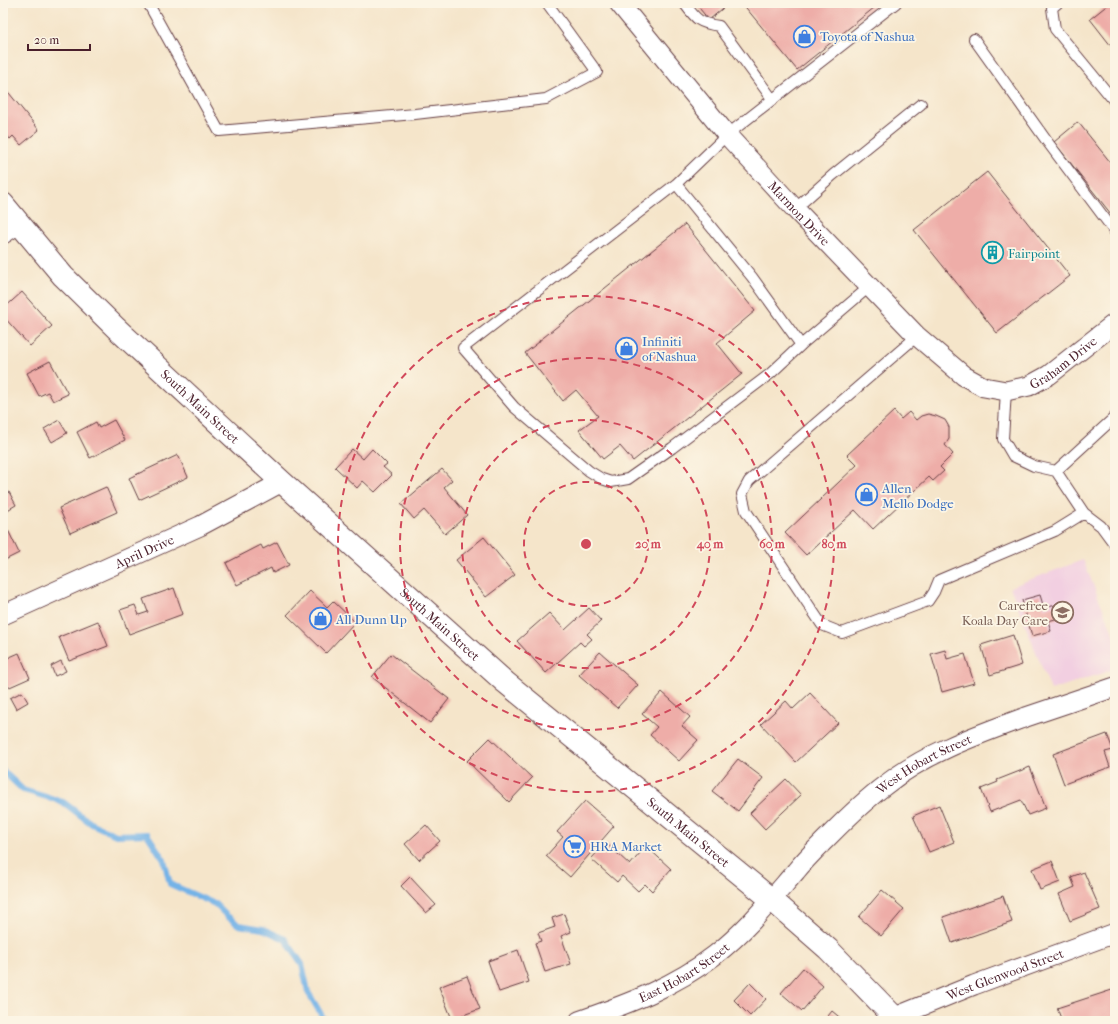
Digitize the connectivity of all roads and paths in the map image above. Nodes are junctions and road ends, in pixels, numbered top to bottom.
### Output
1 (148, 3) edge
2 (547, 3) edge
3 (619, 3) edge
4 (684, 3) edge
5 (896, 3) edge
6 (1058, 3) edge
7 (974, 40) dead end
8 (773, 100) junction
9 (1115, 102) edge
10 (921, 104) dead end
11 (727, 135) junction
12 (676, 184) junction
13 (3, 204) edge
14 (795, 209) junction
15 (11, 229) edge
16 (1115, 232) edge
17 (869, 287) junction
18 (1115, 323) edge
19 (916, 336) junction
20 (801, 345) junction
21 (1006, 391) junction
22 (1115, 417) edge
23 (1056, 471) junction
24 (282, 482) junction
25 (1084, 513) junction
26 (1115, 545) edge
27 (3, 615) edge
28 (1115, 687) edge
29 (772, 900) junction
30 (1115, 933) edge
31 (897, 1019) edge
32 (579, 1021) edge

1 - 2 lane
3 - 11 street, Marmon Drive
4 - 8 lane
5 - 8 lane
6 - 9 lane
7 - 16 lane
8 - 11 lane
10 - 14 lane
11 - 12 lane
11 - 14 street, Marmon Drive
12 - 20 lane
12 - 20 lane
13 - 15 street, South Main Street
14 - 17 street, Marmon Drive
15 - 24 street, South Main Street
17 - 19 street, Marmon Drive
17 - 20 lane
18 - 21 street, Graham Drive
19 - 21 street, Marmon Drive
19 - 25 lane
21 - 23 lane
22 - 23 lane
23 - 25 lane
24 - 27 street, April Drive
24 - 29 street, South Main Street
25 - 26 lane
28 - 29 street, West Hobart Street
29 - 31 street, South Main Street
29 - 32 street, East Hobart Street
30 - 31 street, West Glenwood Street

